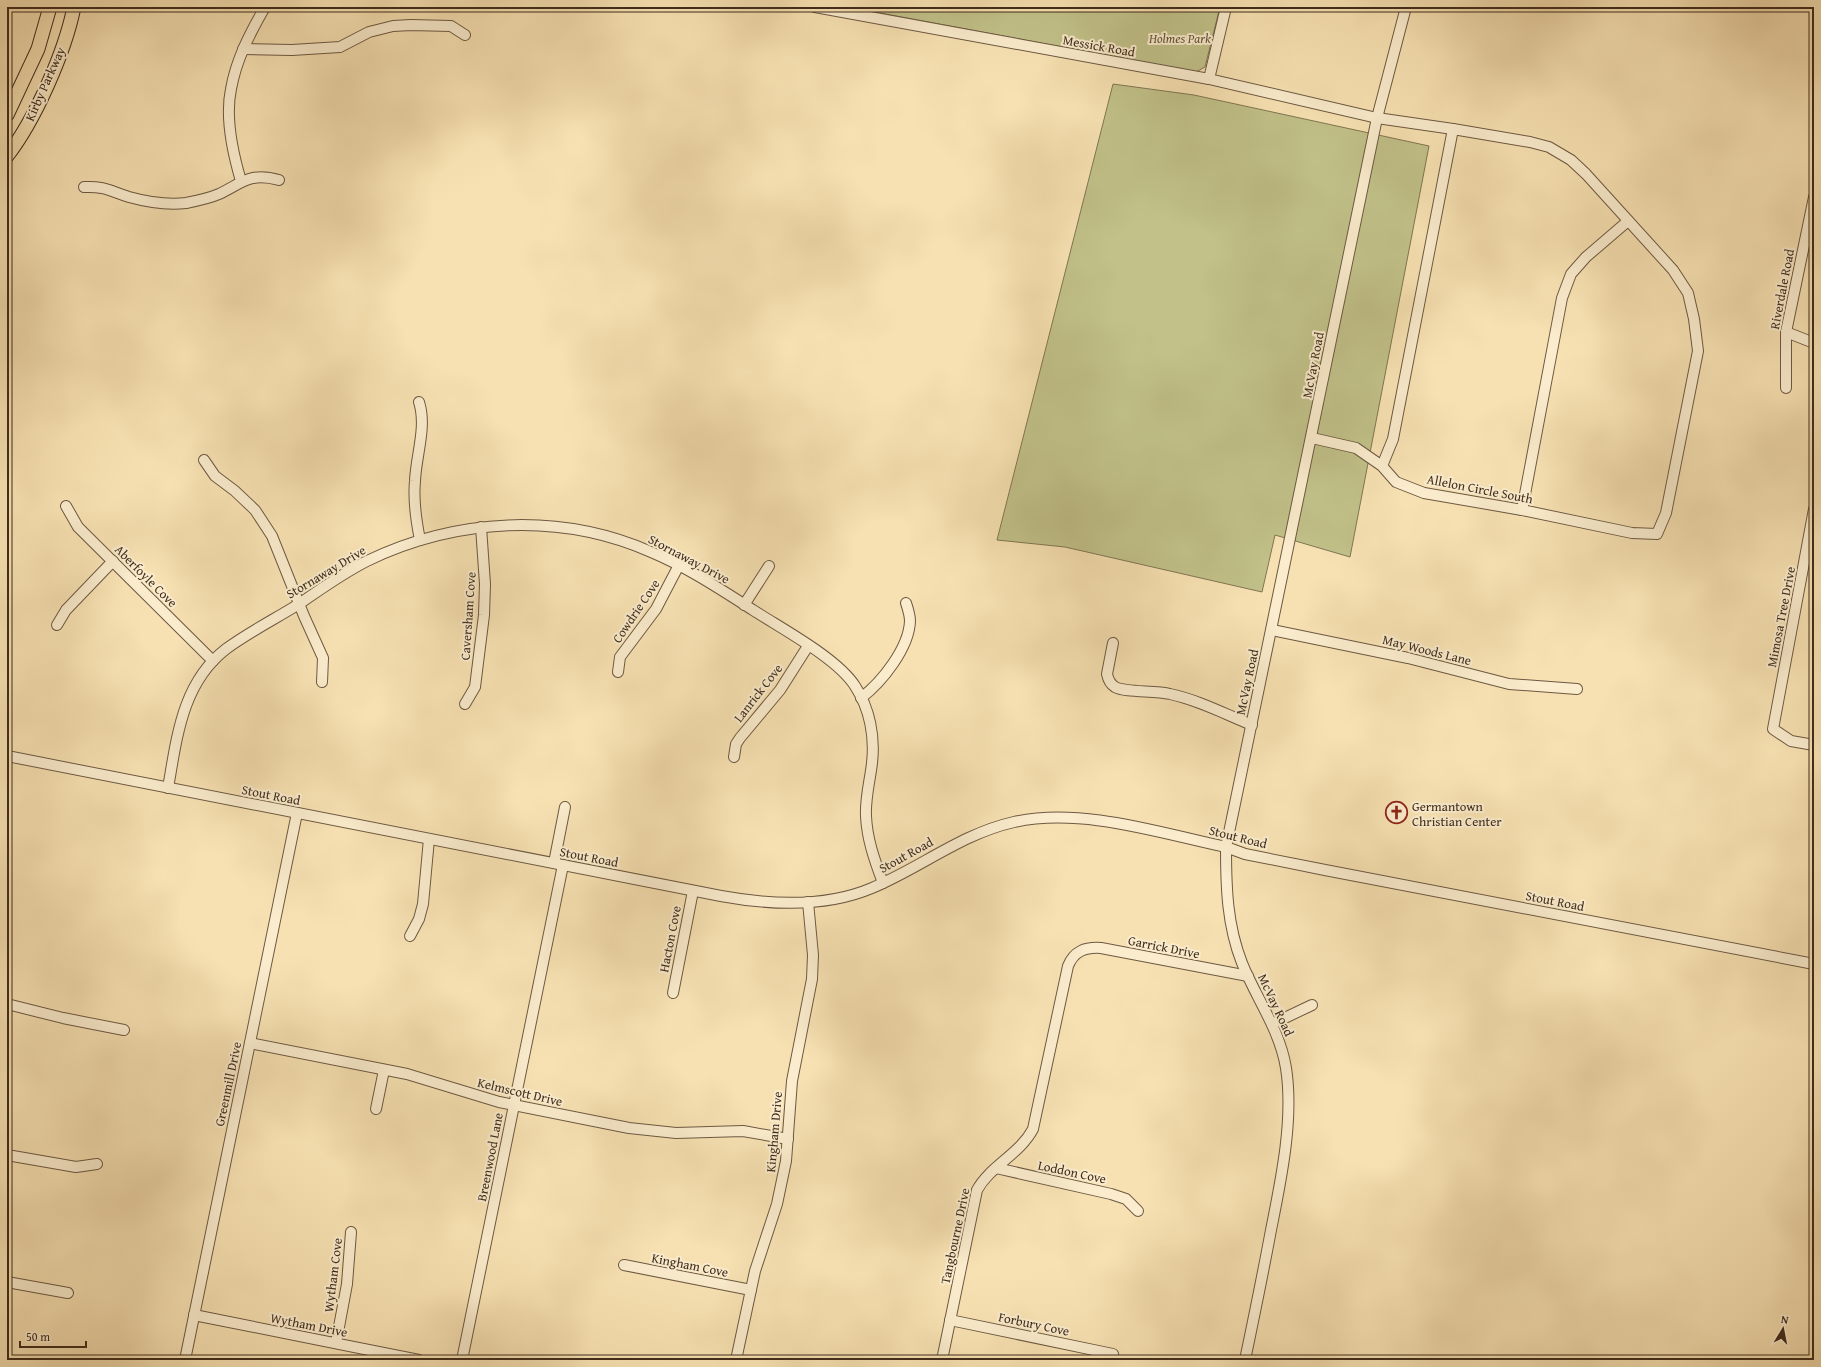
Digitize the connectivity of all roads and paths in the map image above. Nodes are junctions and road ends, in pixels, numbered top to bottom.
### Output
1 (50, 7) edge
2 (74, 7) edge
3 (265, 7) edge
4 (815, 7) edge
5 (1226, 7) edge
6 (1406, 7) edge
7 (465, 35) dead end
8 (242, 49) junction
9 (1209, 79) junction
10 (7, 115) edge
11 (1377, 118) junction
12 (1453, 129) junction
13 (7, 156) edge
14 (278, 180) dead end
15 (241, 181) junction
16 (84, 187) dead end
17 (1814, 197) edge
18 (1628, 221) junction
19 (1811, 225) edge
20 (1786, 332) junction
21 (1814, 343) edge
22 (1786, 388) dead end
23 (419, 402) dead end
24 (1312, 438) junction
25 (204, 460) dead end
26 (1382, 466) junction
27 (66, 506) dead end
28 (1814, 509) edge
29 (1522, 510) junction
30 (481, 527) junction
31 (1657, 534) joint
32 (420, 540) junction
33 (113, 561) junction
34 (679, 566) junction
35 (769, 566) dead end
36 (300, 603) junction
37 (906, 603) dead end
38 (744, 605) junction
39 (57, 626) dead end
40 (1272, 630) junction
41 (1113, 642) dead end
42 (808, 646) junction
43 (213, 661) junction
44 (618, 672) dead end
45 (322, 682) dead end
46 (1577, 689) dead end
47 (862, 698) junction
48 (465, 704) dead end
49 (1252, 725) junction
50 (1814, 746) edge
51 (7, 756) edge
52 (734, 757) dead end
53 (168, 788) junction
54 (565, 806) dead end
55 (297, 813) junction
56 (429, 839) junction
57 (1226, 847) junction
58 (558, 864) junction
59 (883, 883) junction
60 (693, 891) junction
61 (808, 902) junction
62 (410, 936) dead end
63 (1076, 953) joint
64 (1814, 964) edge
65 (1248, 976) junction
66 (673, 993) dead end
67 (7, 1004) edge
68 (1312, 1005) dead end
69 (1272, 1024) junction
70 (124, 1030) dead end
71 (250, 1043) junction
72 (384, 1070) junction
73 (513, 1105) junction
74 (376, 1109) dead end
75 (788, 1138) junction
76 (7, 1155) edge
77 (97, 1164) dead end
78 (996, 1168) junction
79 (1138, 1211) dead end
80 (351, 1232) dead end
81 (624, 1265) dead end
82 (7, 1282) edge
83 (751, 1290) junction
84 (68, 1293) dead end
85 (194, 1315) junction
86 (950, 1320) junction
87 (336, 1343) junction
88 (1113, 1354) dead end
89 (185, 1360) edge
90 (419, 1360) edge
91 (462, 1360) edge
92 (736, 1360) edge
93 (942, 1360) edge
94 (1245, 1360) edge

1 - 10 main road, Kirby Parkway
2 - 13 main road, Kirby Parkway
3 - 8 street
4 - 9 street, Messick Road
5 - 9 street
6 - 11 street, McVay Road
7 - 8 street
8 - 15 street
9 - 11 street, Messick Road
11 - 12 street, Messick Road
11 - 24 street, McVay Road
12 - 18 street, Messick Road
12 - 26 street
14 - 15 street
15 - 16 street
17 - 19 street, Riverdale Road
18 - 29 street
18 - 31 street, Messick Road
19 - 20 street, Riverdale Road
20 - 21 street
20 - 22 street, Riverdale Road
23 - 32 street
24 - 26 street, Allelon Circle South
24 - 40 street, McVay Road
25 - 36 street
26 - 29 street, Allelon Circle South
27 - 33 street, Aberfoyle Cove
28 - 50 street, Mimosa Tree Drive
29 - 31 street, Allelon Circle South
30 - 32 street, Stornaway Drive
30 - 34 street, Stornaway Drive
30 - 48 street, Caversham Cove
32 - 36 street, Stornaway Drive
33 - 39 street
33 - 43 street, Aberfoyle Cove
34 - 38 street, Stornaway Drive
34 - 44 street, Cowdrie Cove
35 - 38 street
36 - 43 street, Stornaway Drive
36 - 45 street
37 - 47 street
38 - 42 street, Stornaway Drive
40 - 46 street, May Woods Lane
40 - 49 street, McVay Road
41 - 49 street
42 - 47 street, Stornaway Drive
42 - 52 street, Lanrick Cove
43 - 53 street, Stornaway Drive
47 - 59 street, Stornaway Drive
49 - 57 street, McVay Road
51 - 53 street, Stout Road
53 - 55 street, Stout Road
54 - 58 street, Breenwood Lane
55 - 56 street, Stout Road
55 - 71 street, Greenmill Drive
56 - 58 street, Stout Road
56 - 62 street
57 - 59 street, Stout Road
57 - 64 street, Stout Road
57 - 65 street, McVay Road
58 - 60 street, Stout Road
58 - 73 street, Breenwood Lane
59 - 61 street, Stout Road
60 - 61 street, Stout Road
60 - 66 street, Hacton Cove
61 - 75 street, Kingham Drive
63 - 65 street, Garrick Drive
63 - 78 street, Tangbourne Drive
65 - 69 street, McVay Road
67 - 70 street
68 - 69 street
69 - 94 street, McVay Road
71 - 72 street, Kelmscott Drive
71 - 85 street, Greenmill Drive
72 - 73 street, Kelmscott Drive
72 - 74 street
73 - 75 street, Kelmscott Drive
73 - 91 street, Breenwood Lane
75 - 83 street, Kingham Drive
76 - 77 street
78 - 79 street, Loddon Cove
78 - 86 street, Tangbourne Drive
80 - 87 street, Wytham Cove
81 - 83 street, Kingham Cove
82 - 84 street
83 - 92 street, Kingham Drive
85 - 87 street, Wytham Drive
85 - 89 street, Greenmill Drive
86 - 88 street, Forbury Cove
86 - 93 street, Tangbourne Drive
87 - 90 street, Wytham Drive

